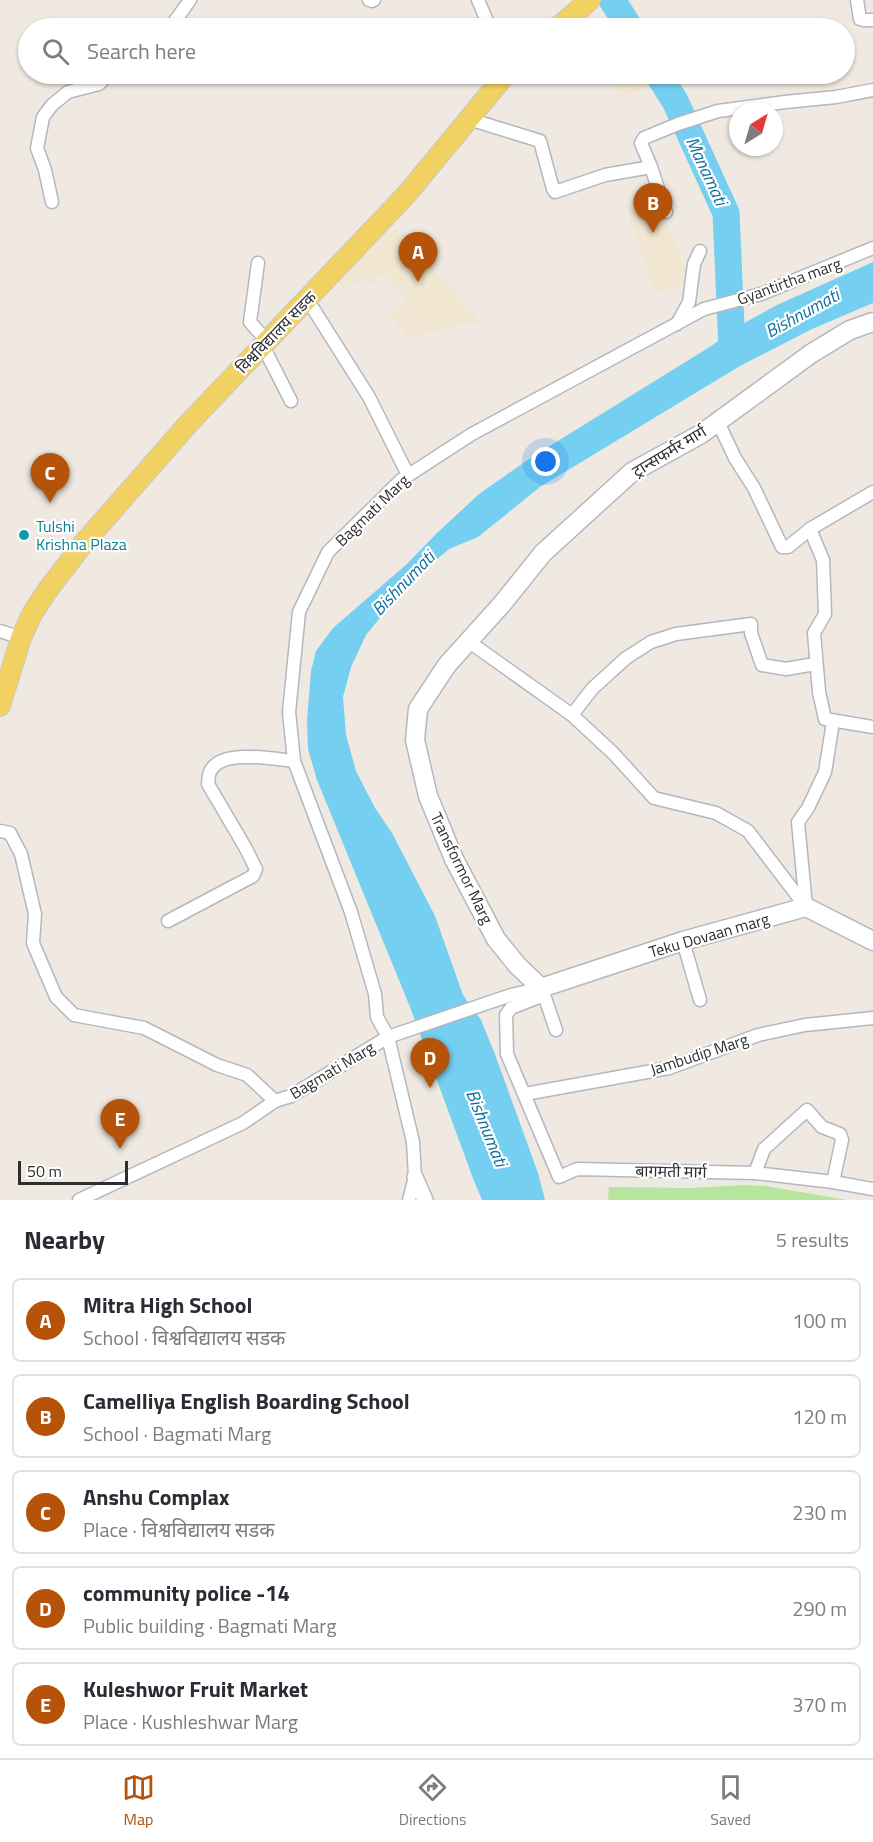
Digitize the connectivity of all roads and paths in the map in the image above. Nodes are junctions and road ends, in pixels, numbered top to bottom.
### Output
1 (190, 0) edge
2 (478, 0) edge
3 (590, 0) edge
4 (857, 0) edge
5 (177, 18) edge
6 (486, 18) edge
7 (569, 18) edge
8 (873, 20) edge
9 (99, 84) edge
10 (498, 84) edge
11 (873, 90) edge
12 (469, 118) junction
13 (651, 167) junction
14 (52, 202) dead end
15 (666, 212) dead end
16 (873, 248) edge
17 (700, 251) dead end
18 (258, 263) dead end
19 (308, 299) junction
20 (704, 309) joint
21 (873, 321) edge
22 (677, 324) junction
23 (265, 344) junction
24 (291, 400) dead end
25 (718, 422) junction
26 (408, 475) junction
27 (873, 492) edge
28 (810, 529) junction
29 (0, 631) edge
30 (21, 638) junction
31 (468, 641) junction
32 (815, 664) junction
33 (3, 697) edge
34 (572, 715) junction
35 (833, 722) junction
36 (873, 727) edge
37 (294, 761) junction
38 (0, 831) edge
39 (806, 907) junction
40 (168, 921) dead end
41 (683, 941) junction
42 (873, 941) edge
43 (543, 992) junction
44 (700, 1000) dead end
45 (873, 1018) edge
46 (556, 1030) dead end
47 (388, 1037) junction
48 (525, 1094) junction
49 (275, 1101) junction
50 (755, 1173) junction
51 (415, 1177) junction
52 (833, 1182) junction
53 (873, 1189) edge
54 (79, 1200) edge
55 (408, 1200) edge
56 (425, 1200) edge

1 - 5 street
2 - 6 street
3 - 7 main road
4 - 8 street
9 - 14 street
10 - 12 main road, विश्वविद्यालय सडक
11 - 13 street
12 - 13 street
12 - 19 main road, विश्वविद्यालय सडक
13 - 15 street
16 - 20 street, Gyantirtha marg
17 - 22 street
18 - 23 street
19 - 23 main road, विश्वविद्यालय सडक
19 - 26 street
20 - 22 street, Bagmati Marg
21 - 25 main road, ट्रान्सफर्मर मार्ग
22 - 26 street, Bagmati Marg
23 - 24 street
23 - 30 main road, विश्वविद्यालय सडक
25 - 28 street
25 - 31 main road, ट्रान्सफर्मर मार्ग
26 - 37 street, Bagmati Marg
27 - 28 street
28 - 32 street
29 - 30 street
30 - 33 main road, विश्वविद्यालय सडक
31 - 34 street
31 - 43 main road, Transformor Marg
32 - 34 street
32 - 35 street
34 - 39 street
35 - 36 street
35 - 39 street
37 - 40 street
37 - 47 street, Bagmati Marg
38 - 49 street
39 - 41 main road, Teku Dovaan marg
39 - 42 main road
41 - 43 main road, Teku Dovaan marg
41 - 44 street
43 - 46 street
43 - 47 street
43 - 48 street
45 - 48 street, Jambudip Marg
47 - 49 street, Bagmati Marg
47 - 51 street, Bagmati Marg
48 - 50 street, बागमती मार्ग
49 - 54 street, Bagmati Marg
50 - 52 street, बागमती मार्ग
50 - 52 street
51 - 55 street, Bagmati Marg
51 - 56 street
52 - 53 street, बागमती मार्ग

